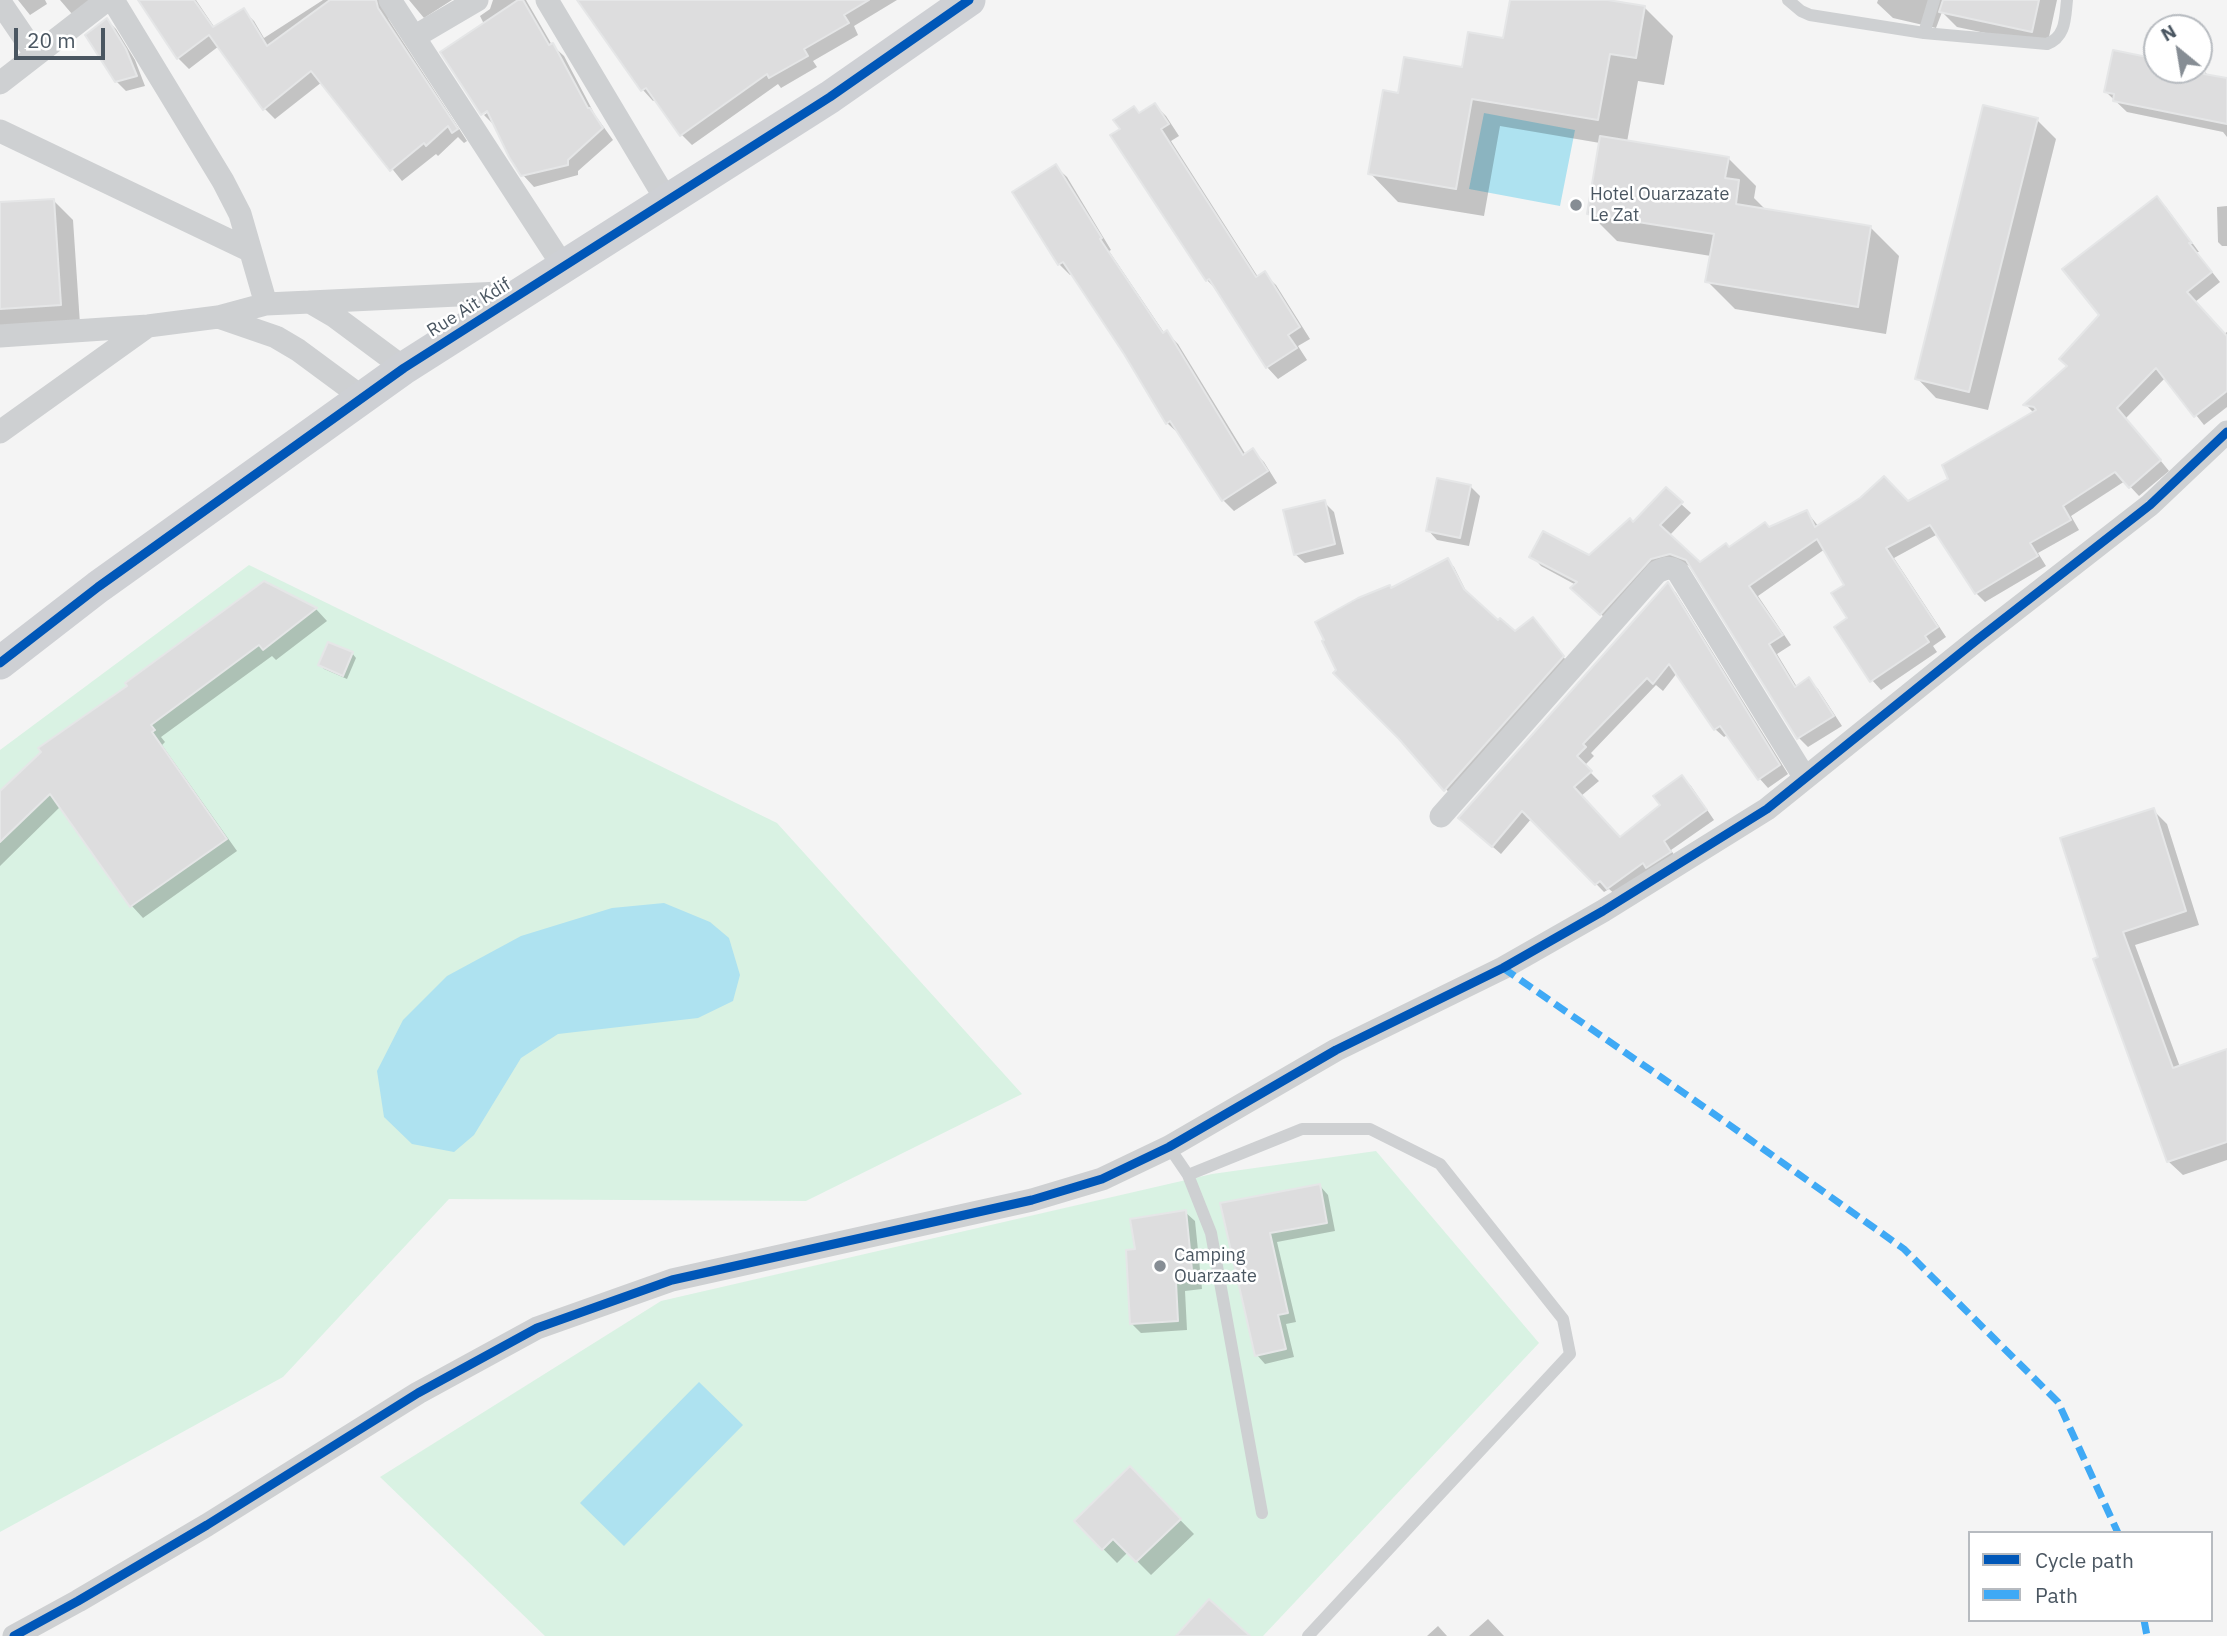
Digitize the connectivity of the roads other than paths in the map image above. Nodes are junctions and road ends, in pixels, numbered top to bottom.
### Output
1 (107, 0) edge
2 (113, 0) edge
3 (390, 0) edge
4 (477, 0) edge
5 (547, 0) edge
6 (969, 0) edge
7 (1788, 0) edge
8 (1934, 0) edge
9 (2067, 0) edge
10 (0, 2) edge
11 (1924, 33) junction
12 (414, 37) junction
13 (36, 55) junction
14 (0, 83) edge
15 (0, 131) edge
16 (667, 201) junction
17 (249, 250) junction
18 (563, 266) junction
19 (524, 292) junction
20 (310, 302) junction
21 (266, 304) junction
22 (218, 317) junction
23 (148, 326) junction
24 (0, 336) edge
25 (404, 368) junction
26 (363, 398) junction
27 (0, 432) edge
28 (2227, 432) edge
29 (0, 663) edge
30 (1805, 778) junction
31 (1441, 816) dead end
32 (1169, 1147) junction
33 (1188, 1175) junction
34 (1262, 1513) dead end
35 (14, 1636) edge
36 (1308, 1636) edge

1 - 13 street
2 - 17 street
3 - 12 street
4 - 12 street
5 - 16 street
6 - 16 street, Rue Ait Kdif
7 - 11 lane
8 - 11 lane
9 - 11 lane
10 - 13 street
12 - 18 street
13 - 14 street
15 - 17 street
16 - 18 street, Rue Ait Kdif
17 - 21 street
18 - 19 street, Rue Ait Kdif
19 - 20 street
19 - 25 street, Rue Ait Kdif
20 - 21 street
20 - 25 street
21 - 22 street
22 - 23 street
22 - 26 street
23 - 24 street
23 - 27 street
25 - 26 street, Rue Ait Kdif
26 - 29 street, Rue Ait Kdif
28 - 30 street
30 - 31 street
30 - 32 street
32 - 33 lane
32 - 35 street
33 - 34 lane
33 - 36 lane

